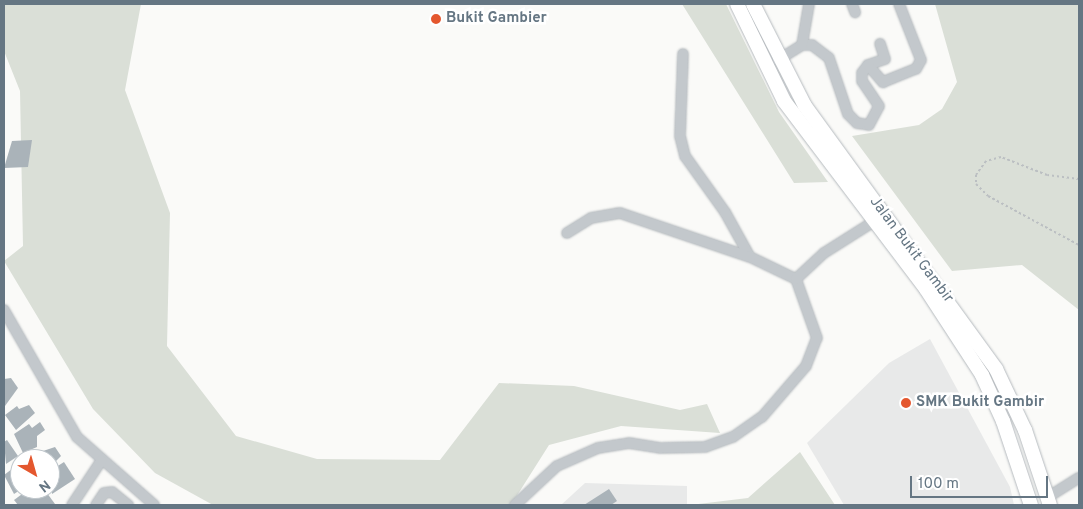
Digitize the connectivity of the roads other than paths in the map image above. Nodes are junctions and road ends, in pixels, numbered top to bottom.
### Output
1 (737, 4) edge
2 (753, 4) edge
3 (810, 4) edge
4 (899, 4) edge
5 (880, 44) dead end
6 (802, 45) junction
7 (683, 54) dead end
8 (778, 60) junction
9 (868, 65) junction
10 (873, 222) junction
11 (566, 233) dead end
12 (750, 257) junction
13 (796, 278) junction
14 (4, 310) edge
15 (101, 461) junction
16 (1079, 478) edge
17 (1049, 501) edge
18 (72, 505) edge
19 (96, 505) edge
20 (128, 505) edge
21 (154, 505) edge
22 (515, 505) edge
23 (1030, 505) edge

1 - 10 main road, Jalan Bukit Gambir
2 - 8 main road, Jalan Bukit Gambir
3 - 6 street
4 - 9 street
5 - 9 street
6 - 8 street
6 - 9 street
7 - 12 street
8 - 17 main road, Jalan Bukit Gambir
10 - 13 street
10 - 23 main road, Jalan Bukit Gambir
11 - 12 street
12 - 13 street
13 - 22 street
14 - 15 street
15 - 18 street
15 - 21 street
16 - 17 street
19 - 20 street

